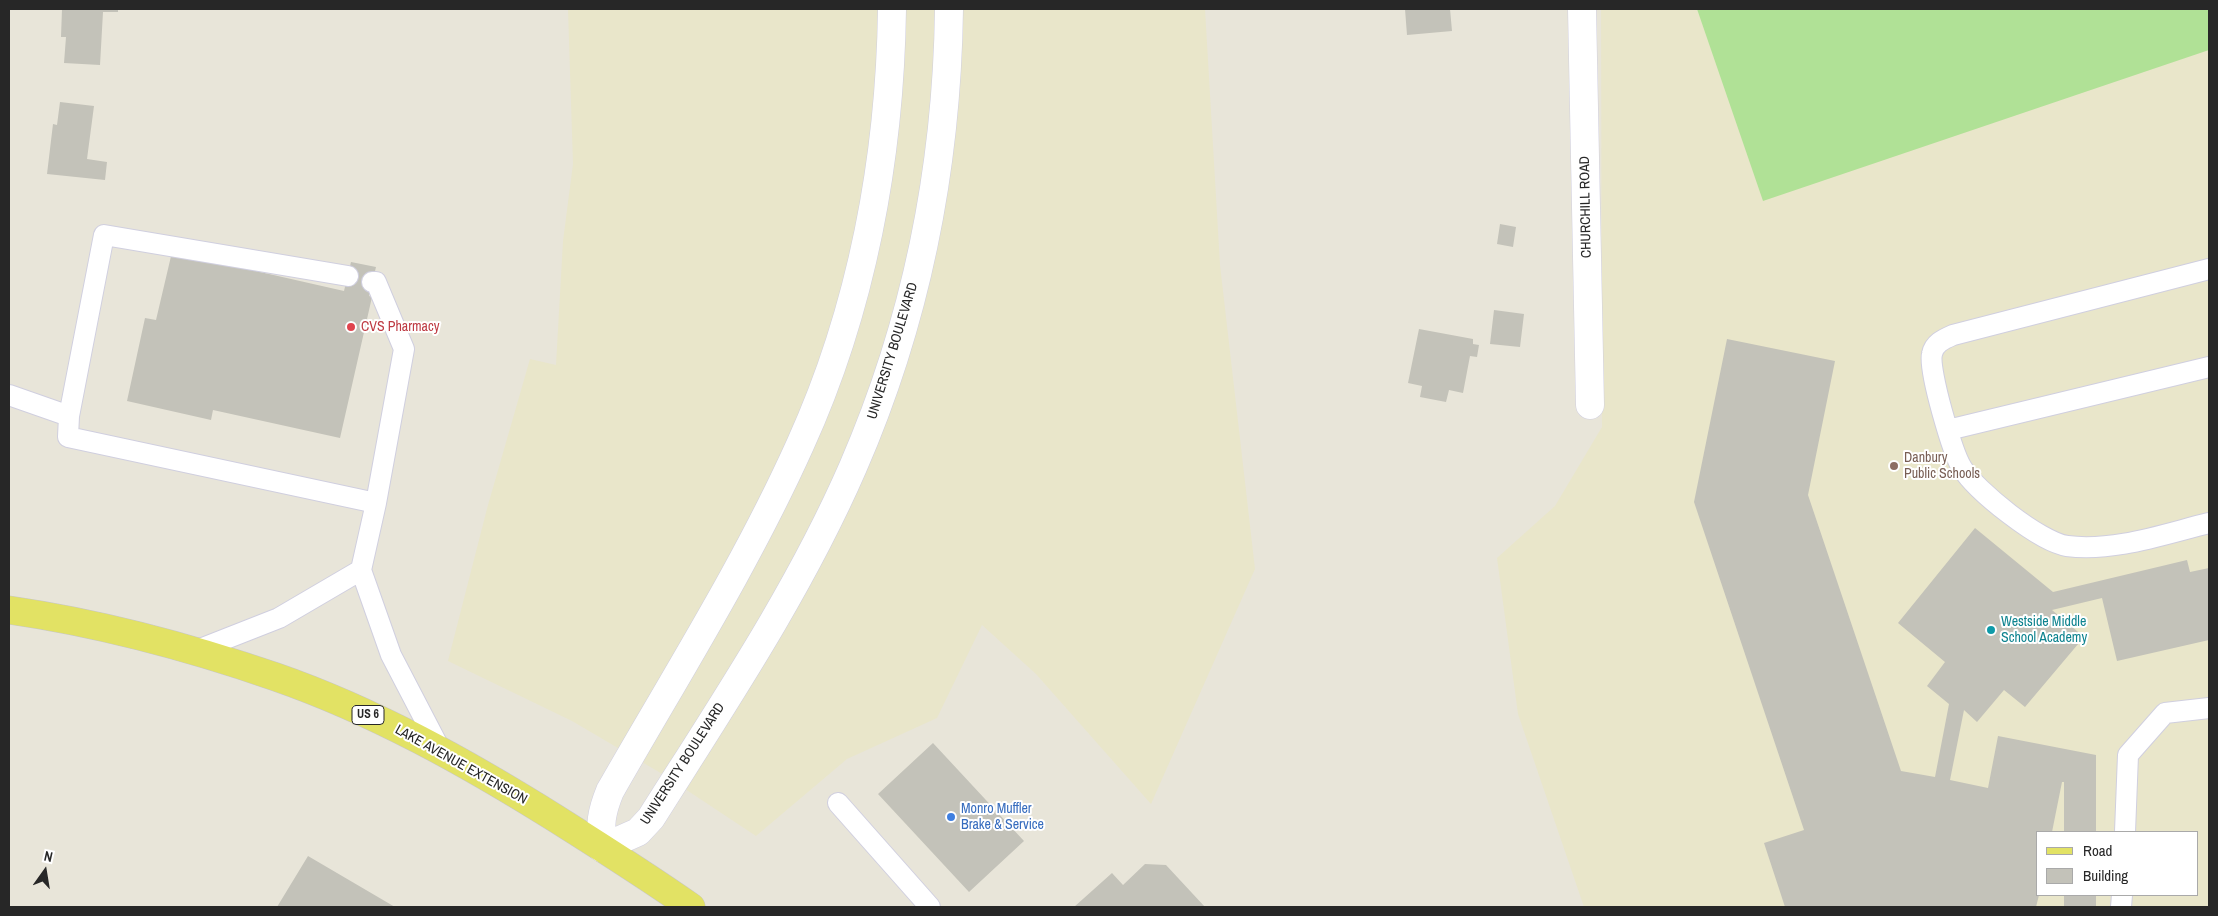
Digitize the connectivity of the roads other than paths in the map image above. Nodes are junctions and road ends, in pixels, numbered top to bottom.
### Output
1 (892, 9) edge
2 (949, 9) edge
3 (1582, 9) edge
4 (2209, 269) edge
5 (348, 276) dead end
6 (372, 282) dead end
7 (2209, 367) edge
8 (9, 395) edge
9 (1590, 405) dead end
10 (69, 416) junction
11 (1948, 430) junction
12 (376, 503) junction
13 (2209, 523) edge
14 (361, 570) junction
15 (9, 610) edge
16 (195, 651) junction
17 (2209, 708) edge
18 (441, 751) junction
19 (838, 803) dead end
20 (2125, 831) edge
21 (602, 848) junction
22 (691, 907) edge
23 (930, 907) edge

1 - 21 street
2 - 21 street, UNIVERSITY BOULEVARD
3 - 9 street, CHURCHILL ROAD
4 - 11 lane
5 - 10 lane
6 - 12 lane
7 - 11 lane
8 - 10 lane
10 - 12 lane
11 - 13 lane
12 - 14 lane
14 - 16 lane
14 - 18 lane
15 - 16 main road, LAKE AVENUE EXTENSION / US 6
16 - 18 main road, LAKE AVENUE EXTENSION / US 6
17 - 20 lane
18 - 21 main road, LAKE AVENUE EXTENSION / US 6
19 - 23 lane
21 - 22 main road, LAKE AVENUE EXTENSION / US 6

